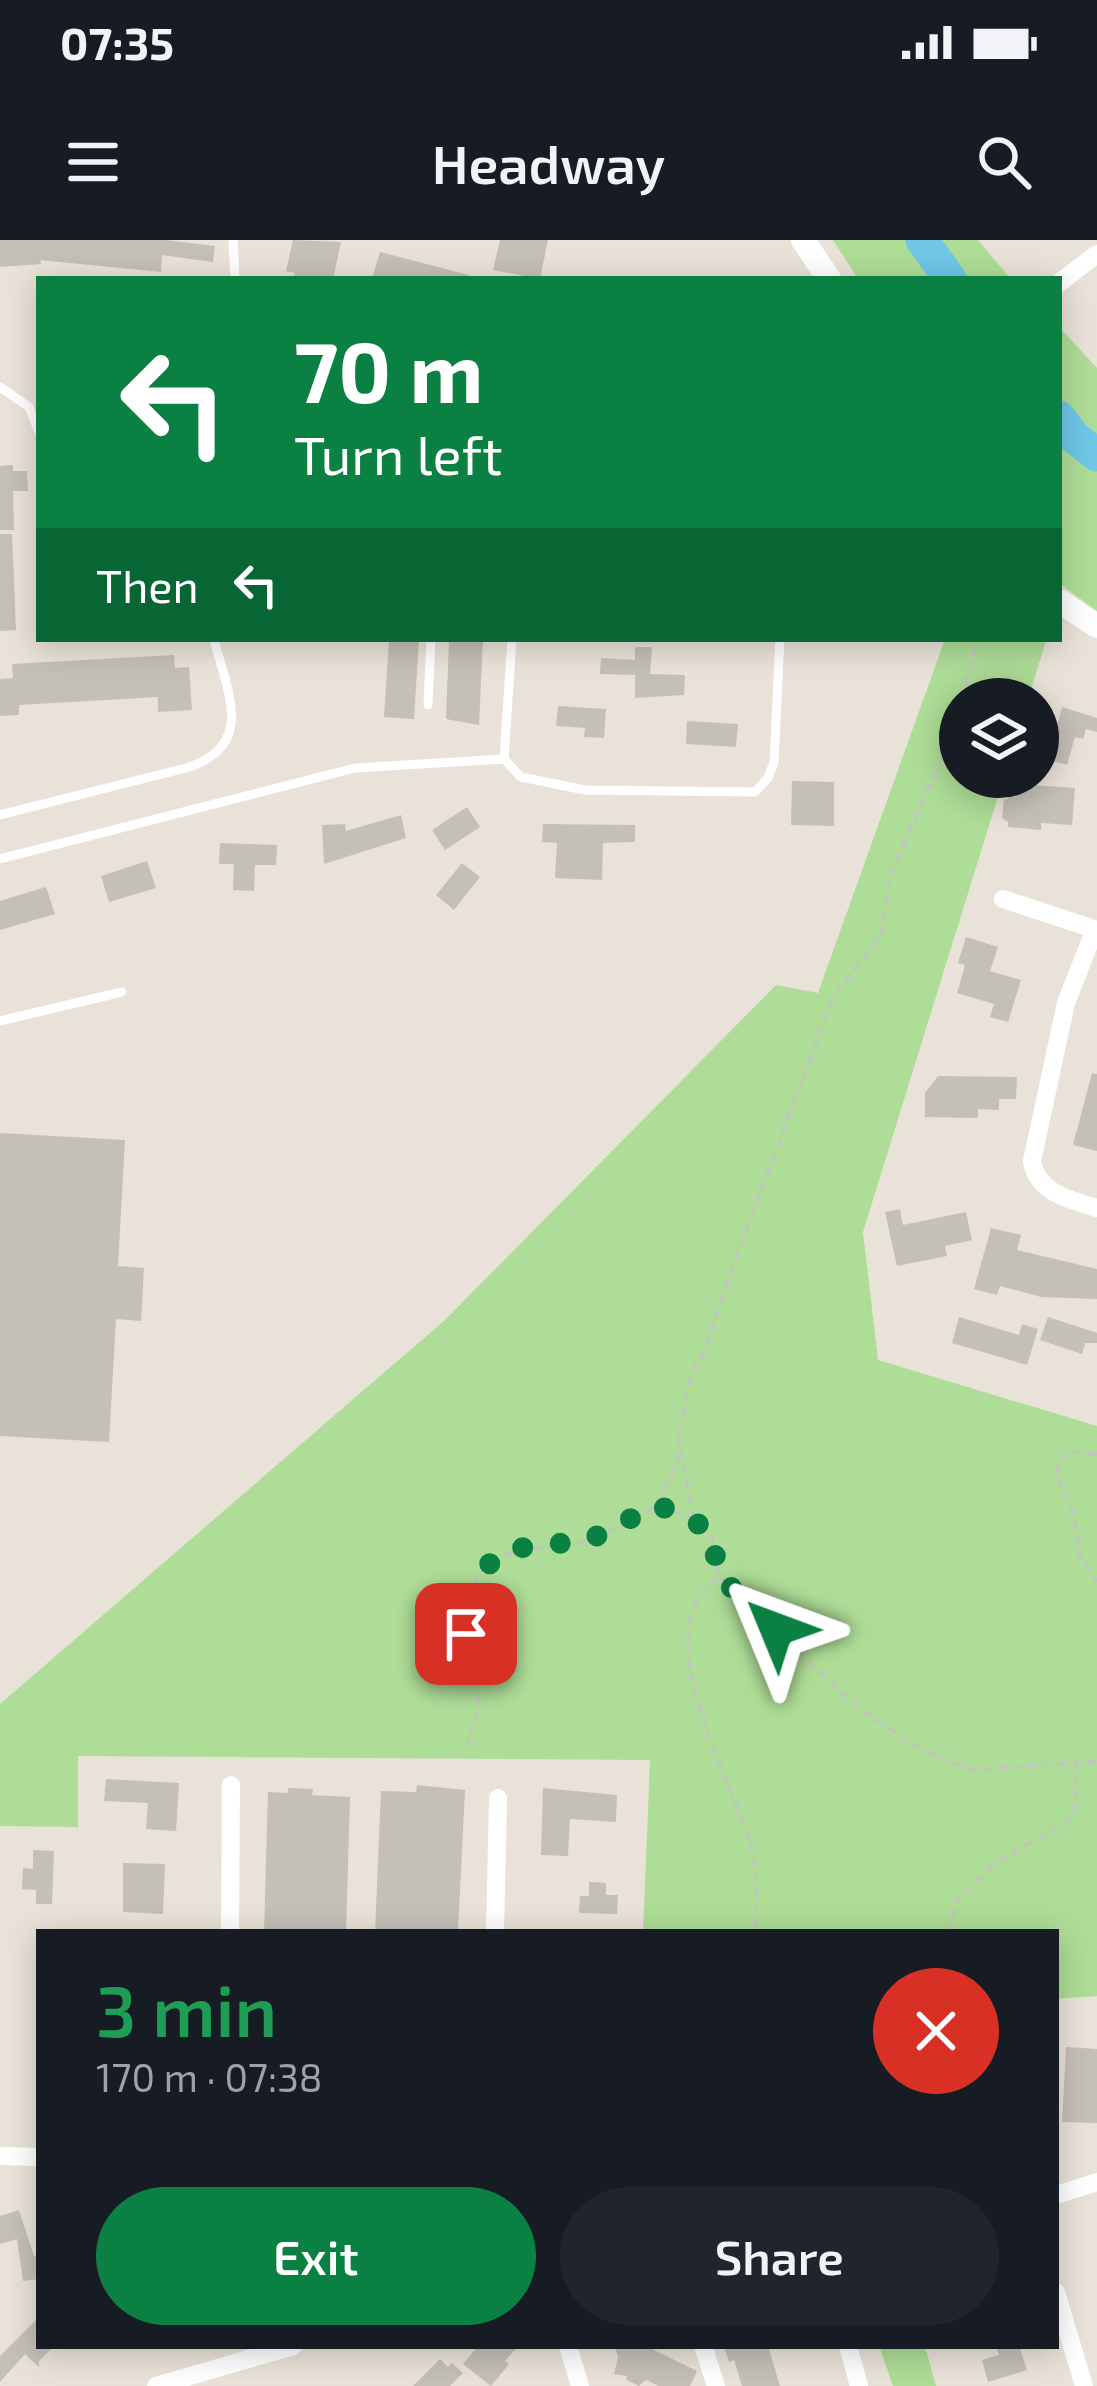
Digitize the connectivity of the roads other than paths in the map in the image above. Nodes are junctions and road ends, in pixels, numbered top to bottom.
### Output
1 (233, 240) edge
2 (802, 240) edge
3 (1097, 254) edge
4 (235, 276) edge
5 (827, 276) edge
6 (1062, 281) edge
7 (0, 387) edge
8 (36, 426) edge
9 (1062, 603) edge
10 (1097, 626) edge
11 (215, 642) edge
12 (430, 642) edge
13 (512, 642) edge
14 (780, 642) edge
15 (428, 705) dead end
16 (504, 759) junction
17 (0, 815) edge
18 (0, 859) edge
19 (1003, 899) dead end
20 (1096, 930) edge
21 (122, 992) dead end
22 (0, 1022) edge
23 (1097, 1208) edge
24 (231, 1785) dead end
25 (497, 1798) dead end
26 (230, 1929) edge
27 (495, 1929) edge
28 (0, 2156) edge
29 (36, 2157) edge
30 (1097, 2182) edge
31 (1059, 2194) edge
32 (1059, 2302) edge
33 (283, 2349) edge
34 (569, 2349) edge
35 (704, 2349) edge
36 (849, 2349) edge
37 (156, 2386) edge
38 (580, 2386) edge
39 (716, 2386) edge
40 (859, 2386) edge
41 (1084, 2386) edge

1 - 4 lane
2 - 5 street
3 - 6 street
7 - 8 lane
9 - 10 street
11 - 17 lane
12 - 15 lane
13 - 16 lane
14 - 16 lane
16 - 18 lane
19 - 20 street
20 - 23 street
21 - 22 lane
24 - 26 street
25 - 27 street
28 - 29 street
30 - 31 street
32 - 41 street
33 - 37 street
34 - 38 street
35 - 39 street
36 - 40 street

